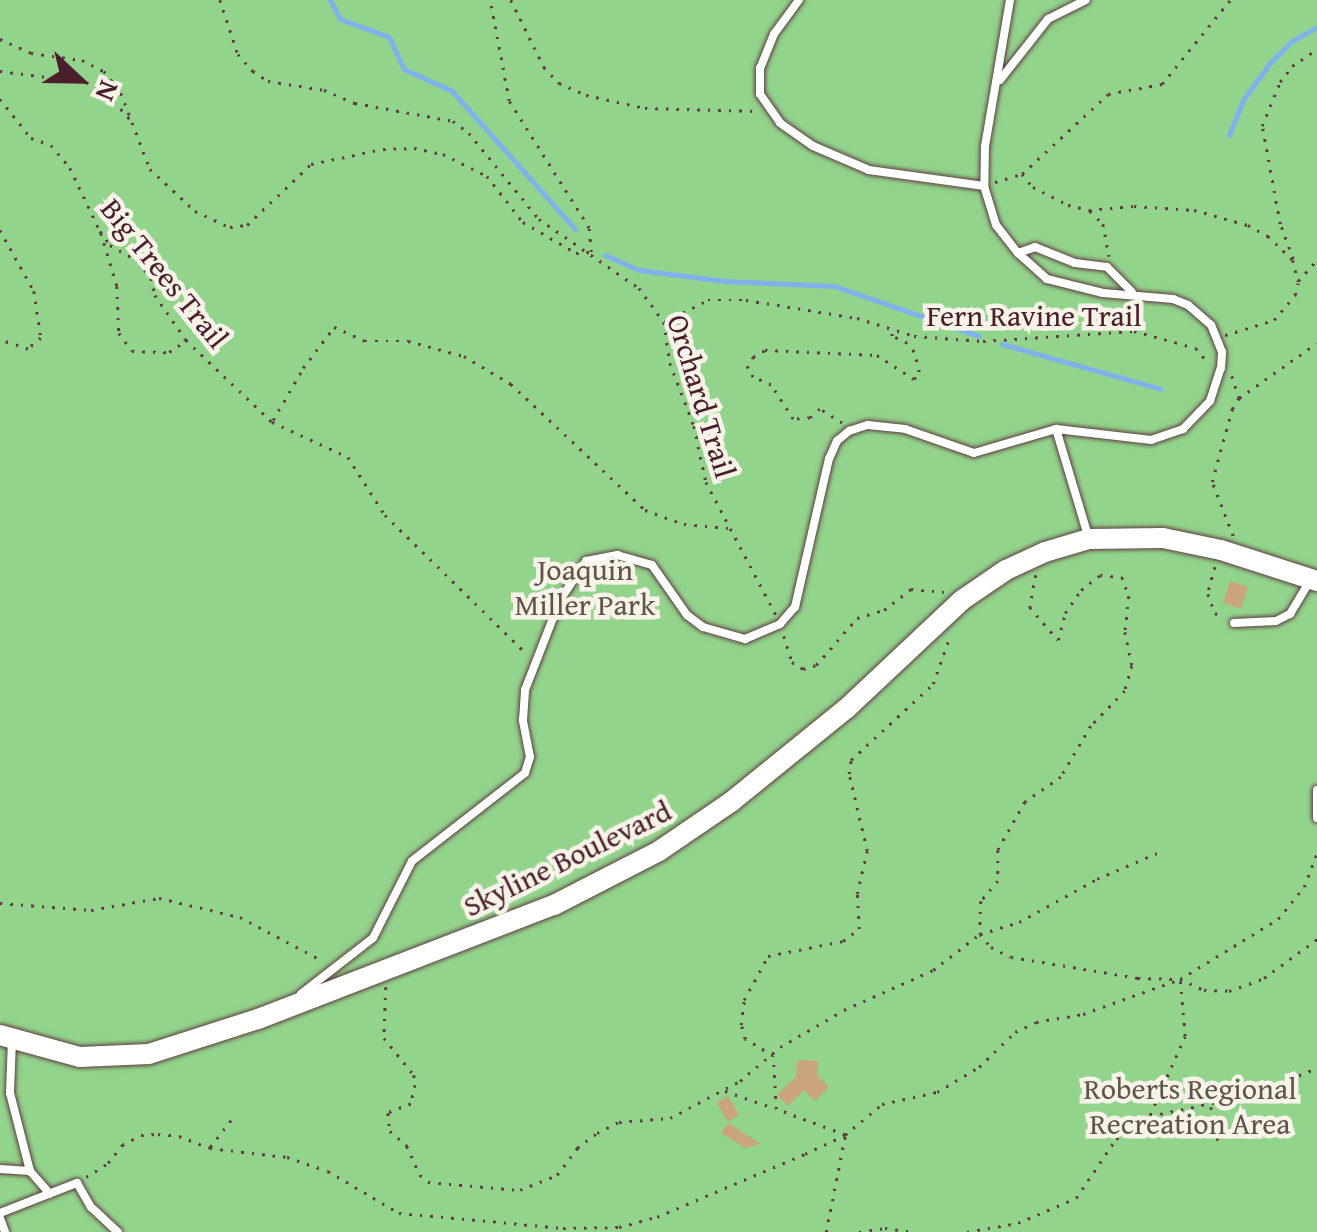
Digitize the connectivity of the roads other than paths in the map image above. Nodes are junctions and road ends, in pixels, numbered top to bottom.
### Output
1 (799, 0) edge
2 (1010, 0) edge
3 (1086, 0) edge
4 (999, 81) junction
5 (984, 186) junction
6 (1018, 253) junction
7 (1132, 292) junction
8 (1056, 429) junction
9 (1089, 539) junction
10 (1314, 580) edge
11 (1234, 624) road end
12 (1317, 790) edge
13 (1317, 818) edge
14 (283, 1010) junction
15 (6, 1037) edge
16 (0, 1169) edge
17 (30, 1171) junction
18 (50, 1194) junction
19 (0, 1216) edge
20 (5, 1232) edge
21 (118, 1232) edge

1 - 5 lane
2 - 4 lane
3 - 4 lane
4 - 5 lane
5 - 6 lane
6 - 7 lane
6 - 7 lane
7 - 8 lane
8 - 9 lane
8 - 14 lane
9 - 10 main road, Skyline Boulevard
9 - 14 main road, Skyline Boulevard
10 - 11 lane
12 - 13 lane
14 - 15 main road, Skyline Boulevard
15 - 17 lane
16 - 17 lane
17 - 18 lane
18 - 19 lane
18 - 21 lane
19 - 20 lane

